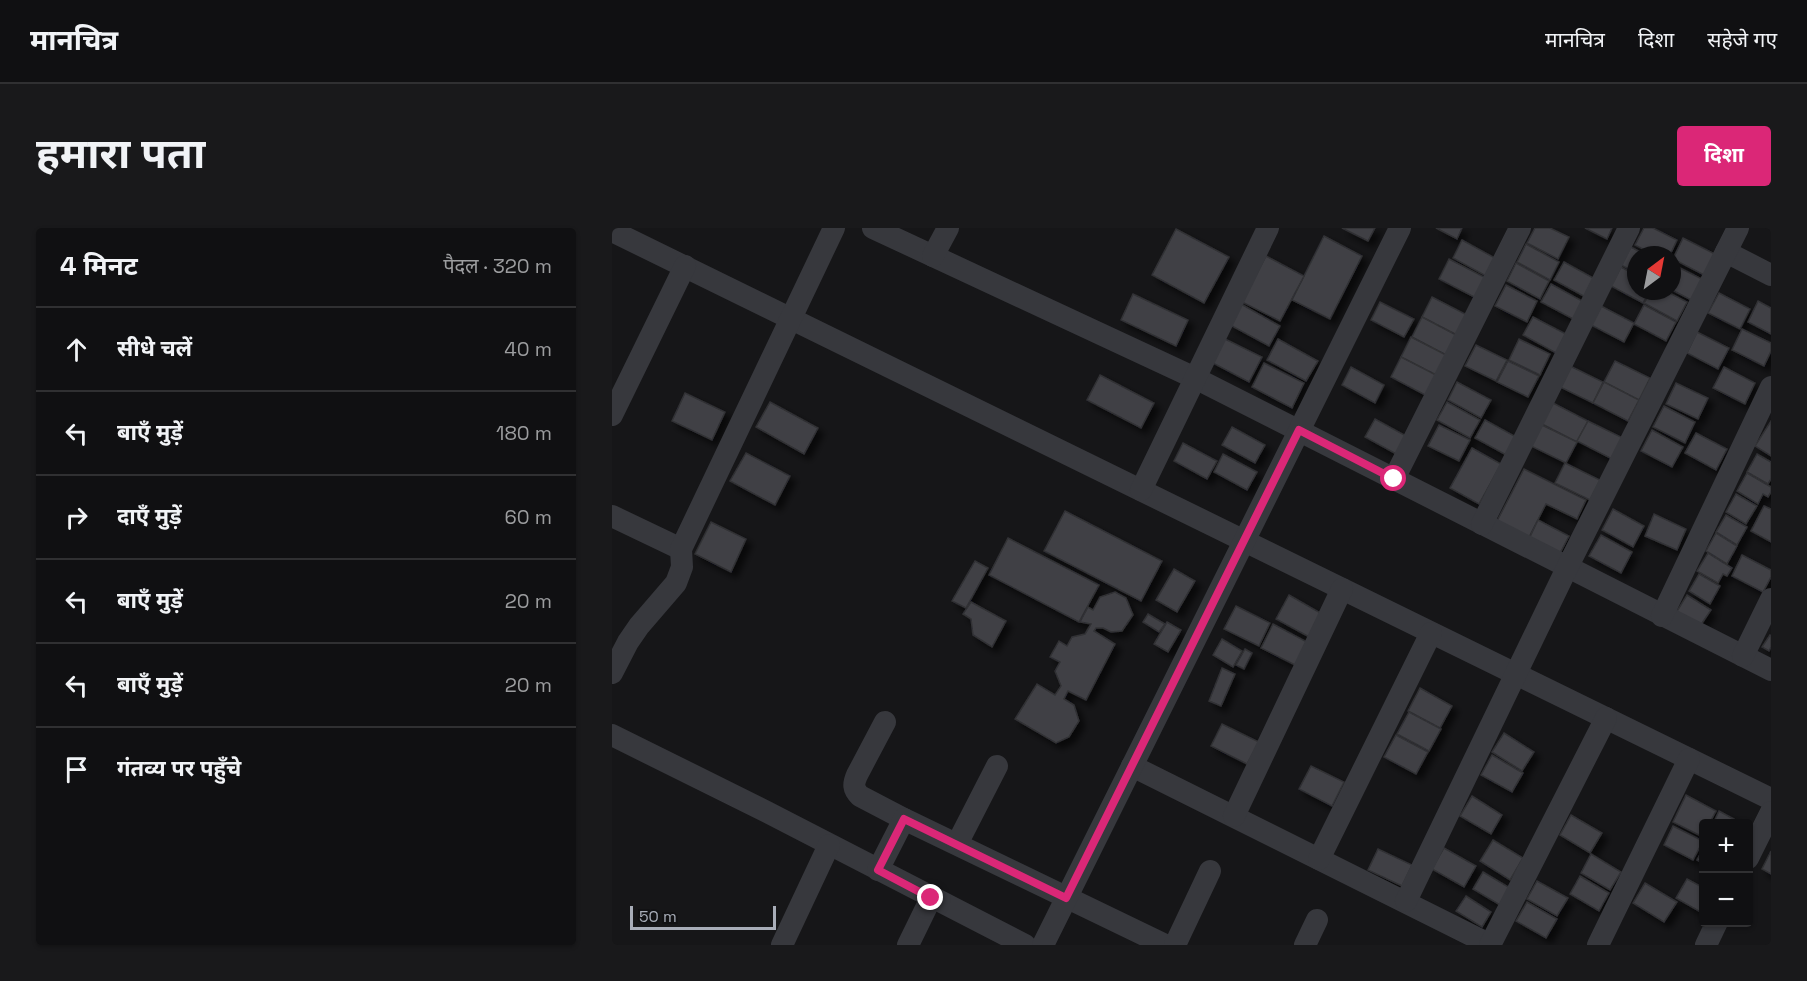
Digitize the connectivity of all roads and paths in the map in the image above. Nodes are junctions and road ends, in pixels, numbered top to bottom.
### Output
1 (834, 228) edge
2 (873, 228) edge
3 (948, 228) edge
4 (1268, 228) edge
5 (1400, 228) edge
6 (1520, 228) edge
7 (1629, 228) edge
8 (1738, 228) edge
9 (612, 231) edge
10 (1726, 252) junction
11 (933, 256) junction
12 (685, 267) junction
13 (1771, 275) edge
14 (791, 317) junction
15 (1195, 378) junction
16 (1771, 387) edge
17 (612, 415) edge
18 (1299, 430) junction
19 (1394, 479) junction
20 (1141, 490) junction
21 (612, 516) edge
22 (1482, 524) junction
23 (1244, 541) junction
24 (681, 549) junction
25 (1567, 568) junction
26 (1342, 589) junction
27 (1771, 599) edge
28 (1662, 616) junction
29 (1431, 633) junction
30 (1743, 656) junction
31 (1771, 670) edge
32 (612, 673) edge
33 (1516, 674) junction
34 (1606, 718) junction
35 (885, 722) dead end
36 (612, 735) edge
37 (1689, 759) junction
38 (1132, 765) junction
39 (997, 766) dead end
40 (1771, 800) edge
41 (1771, 812) edge
42 (1234, 816) junction
43 (904, 819) junction
44 (829, 844) junction
45 (957, 844) junction
46 (1753, 850) edge
47 (1318, 859) junction
48 (878, 870) junction
49 (1210, 871) dead end
50 (931, 898) junction
51 (1066, 898) junction
52 (1406, 902) junction
53 (1317, 920) dead end
54 (1715, 927) edge
55 (782, 945) edge
56 (908, 945) edge
57 (1025, 945) edge
58 (1043, 945) edge
59 (1165, 945) edge
60 (1175, 945) edge
61 (1305, 945) edge
62 (1491, 945) edge
63 (1598, 945) edge
64 (1706, 945) edge

1 - 14 street
2 - 11 street
3 - 11 street
4 - 15 street
5 - 18 street
6 - 19 street
7 - 22 street
8 - 10 street
9 - 12 street
10 - 13 street
10 - 25 street
11 - 15 street
12 - 14 street
12 - 17 street
14 - 20 street
14 - 24 street
15 - 18 street
15 - 20 street
16 - 28 street
18 - 19 street
18 - 23 street
19 - 22 street
20 - 23 street
21 - 24 street
22 - 25 street
23 - 26 street
23 - 38 street
24 - 32 street
25 - 28 street
25 - 33 street
26 - 29 street
26 - 42 street
27 - 30 street
28 - 30 street
29 - 33 street
29 - 47 street
30 - 31 street
33 - 34 street
33 - 52 street
34 - 37 street
34 - 62 street
35 - 43 street
36 - 44 street
37 - 40 street
37 - 63 street
38 - 42 street
38 - 51 street
39 - 45 street
41 - 46 street
42 - 47 street
43 - 45 street
43 - 48 street
44 - 48 street
44 - 55 street
45 - 51 street
47 - 52 street
48 - 50 street
49 - 60 street
50 - 56 street
50 - 57 street
51 - 58 street
51 - 59 street
52 - 62 street
53 - 61 street
54 - 64 street

